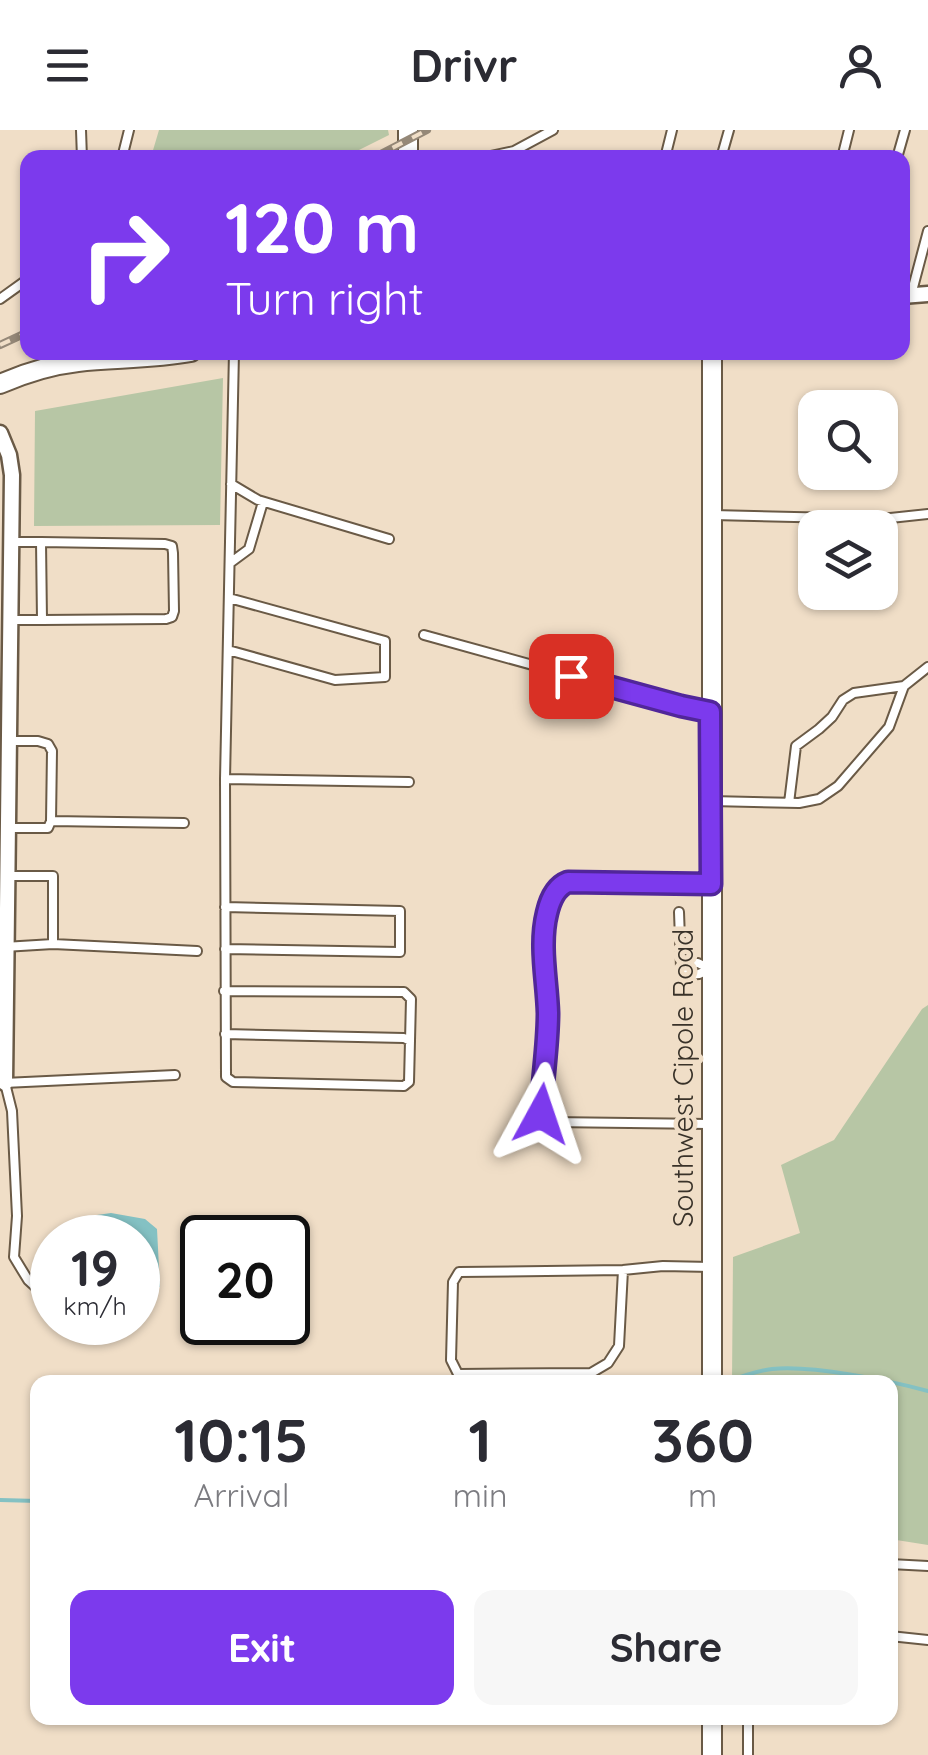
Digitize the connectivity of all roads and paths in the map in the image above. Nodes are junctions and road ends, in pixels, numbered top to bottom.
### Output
1 (553, 130) edge
2 (514, 150) edge
3 (928, 232) edge
4 (910, 286) edge
5 (119, 360) edge
6 (234, 360) edge
7 (712, 360) edge
8 (0, 384) edge
9 (0, 432) edge
10 (232, 484) junction
11 (262, 502) junction
12 (928, 514) edge
13 (711, 515) junction
14 (389, 539) dead end
15 (12, 542) junction
16 (40, 542) junction
17 (230, 563) junction
18 (6, 591) edge
19 (229, 598) junction
20 (7, 617) edge
21 (42, 620) junction
22 (424, 636) dead end
23 (228, 650) junction
24 (928, 667) edge
25 (904, 686) junction
26 (710, 712) junction
27 (9, 741) junction
28 (225, 779) junction
29 (409, 782) dead end
30 (711, 801) junction
31 (789, 803) junction
32 (52, 821) junction
33 (184, 823) dead end
34 (8, 828) junction
35 (4, 854) edge
36 (8, 876) junction
37 (711, 884) junction
38 (4, 904) edge
39 (225, 907) junction
40 (679, 912) dead end
41 (53, 944) junction
42 (3, 947) edge
43 (225, 948) junction
44 (198, 951) dead end
45 (710, 969) junction
46 (224, 991) junction
47 (225, 1034) junction
48 (410, 1041) junction
49 (176, 1076) dead end
50 (2, 1083) edge
51 (710, 1124) junction
52 (712, 1266) junction
53 (623, 1270) junction
54 (30, 1282) edge
55 (712, 1375) edge
56 (898, 1564) edge
57 (928, 1566) edge
58 (898, 1637) edge
59 (928, 1640) edge
60 (712, 1725) edge
61 (748, 1725) edge
62 (712, 1755) edge
63 (748, 1755) edge

1 - 2 lane
3 - 4 lane
5 - 8 street
6 - 10 lane
7 - 13 street, Southwest Cipole Road
9 - 15 street
10 - 11 lane
10 - 17 lane
11 - 14 lane
11 - 17 lane
12 - 13 lane
13 - 26 street, Southwest Cipole Road
15 - 16 lane
15 - 18 street
16 - 21 lane
16 - 21 lane
17 - 19 lane
18 - 20 street
19 - 23 lane
19 - 23 lane
20 - 21 lane
20 - 27 street
22 - 26 lane
23 - 28 lane
24 - 25 lane
25 - 31 lane
25 - 31 lane
26 - 30 street, Southwest Cipole Road
27 - 32 lane
27 - 34 street
28 - 29 lane
28 - 39 lane
30 - 31 lane
30 - 37 street, Southwest Cipole Road
32 - 33 lane
32 - 34 lane
34 - 35 street
35 - 36 street
36 - 38 street
36 - 41 lane
37 - 45 street, Southwest Cipole Road
37 - 51 lane
38 - 42 street
39 - 43 lane
39 - 43 lane
40 - 45 lane
41 - 42 lane
41 - 44 lane
42 - 50 street
43 - 46 lane
45 - 51 street, Southwest Cipole Road
46 - 47 lane
46 - 48 lane
47 - 48 lane
47 - 48 lane
49 - 50 lane
50 - 54 lane
51 - 52 street, Southwest Cipole Road
52 - 53 lane
52 - 55 street, Southwest Cipole Road
53 - 53 lane
56 - 57 lane
58 - 59 lane
60 - 62 street
61 - 63 lane

